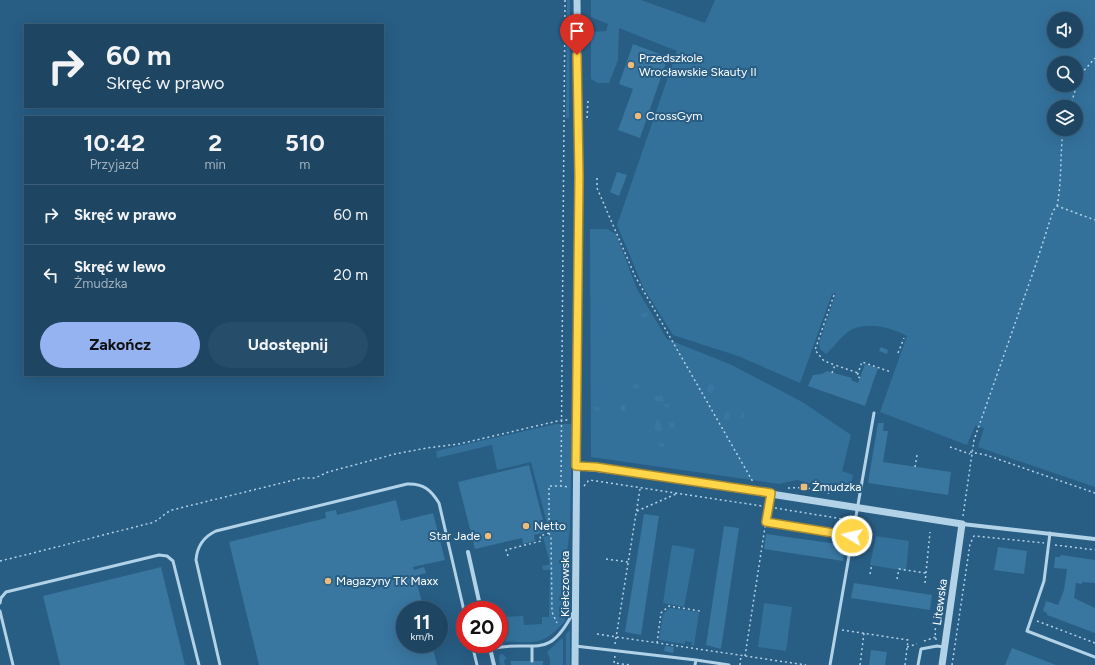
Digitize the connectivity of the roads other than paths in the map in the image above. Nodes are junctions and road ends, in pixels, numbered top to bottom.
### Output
1 (577, 0) edge
2 (874, 413) dead end
3 (576, 466) junction
4 (771, 493) junction
5 (858, 507) junction
6 (962, 524) junction
7 (1050, 533) junction
8 (852, 536) junction
9 (1095, 539) edge
10 (468, 552) dead end
11 (462, 601) edge
12 (479, 601) edge
13 (0, 603) edge
14 (575, 608) junction
15 (0, 611) edge
16 (508, 646) edge
17 (532, 646) junction
18 (575, 646) junction
19 (941, 646) junction
20 (474, 653) edge
21 (491, 653) edge
22 (1095, 657) edge
23 (696, 660) junction
24 (532, 661) dead end
25 (13, 665) edge
26 (199, 665) edge
27 (220, 665) edge
28 (477, 665) edge
29 (494, 665) edge
30 (575, 665) edge
31 (695, 665) edge
32 (729, 665) edge
33 (830, 665) edge
34 (918, 665) edge
35 (942, 665) edge

1 - 3 street, Kiełczowska
2 - 5 lane
3 - 4 street
3 - 14 street, Kiełczowska
4 - 5 street
4 - 8 lane
5 - 6 street
5 - 8 lane
6 - 7 street
6 - 19 street, Litewska
7 - 9 street
7 - 22 lane
8 - 33 lane
10 - 12 street
11 - 27 lane
13 - 26 lane
14 - 17 lane
14 - 18 street, Kiełczowska
15 - 25 lane
16 - 17 lane
17 - 24 lane
18 - 23 lane
18 - 30 street, Kiełczowska
19 - 34 lane
19 - 35 street, Litewska
20 - 28 lane
21 - 29 street
23 - 31 lane
23 - 32 lane

